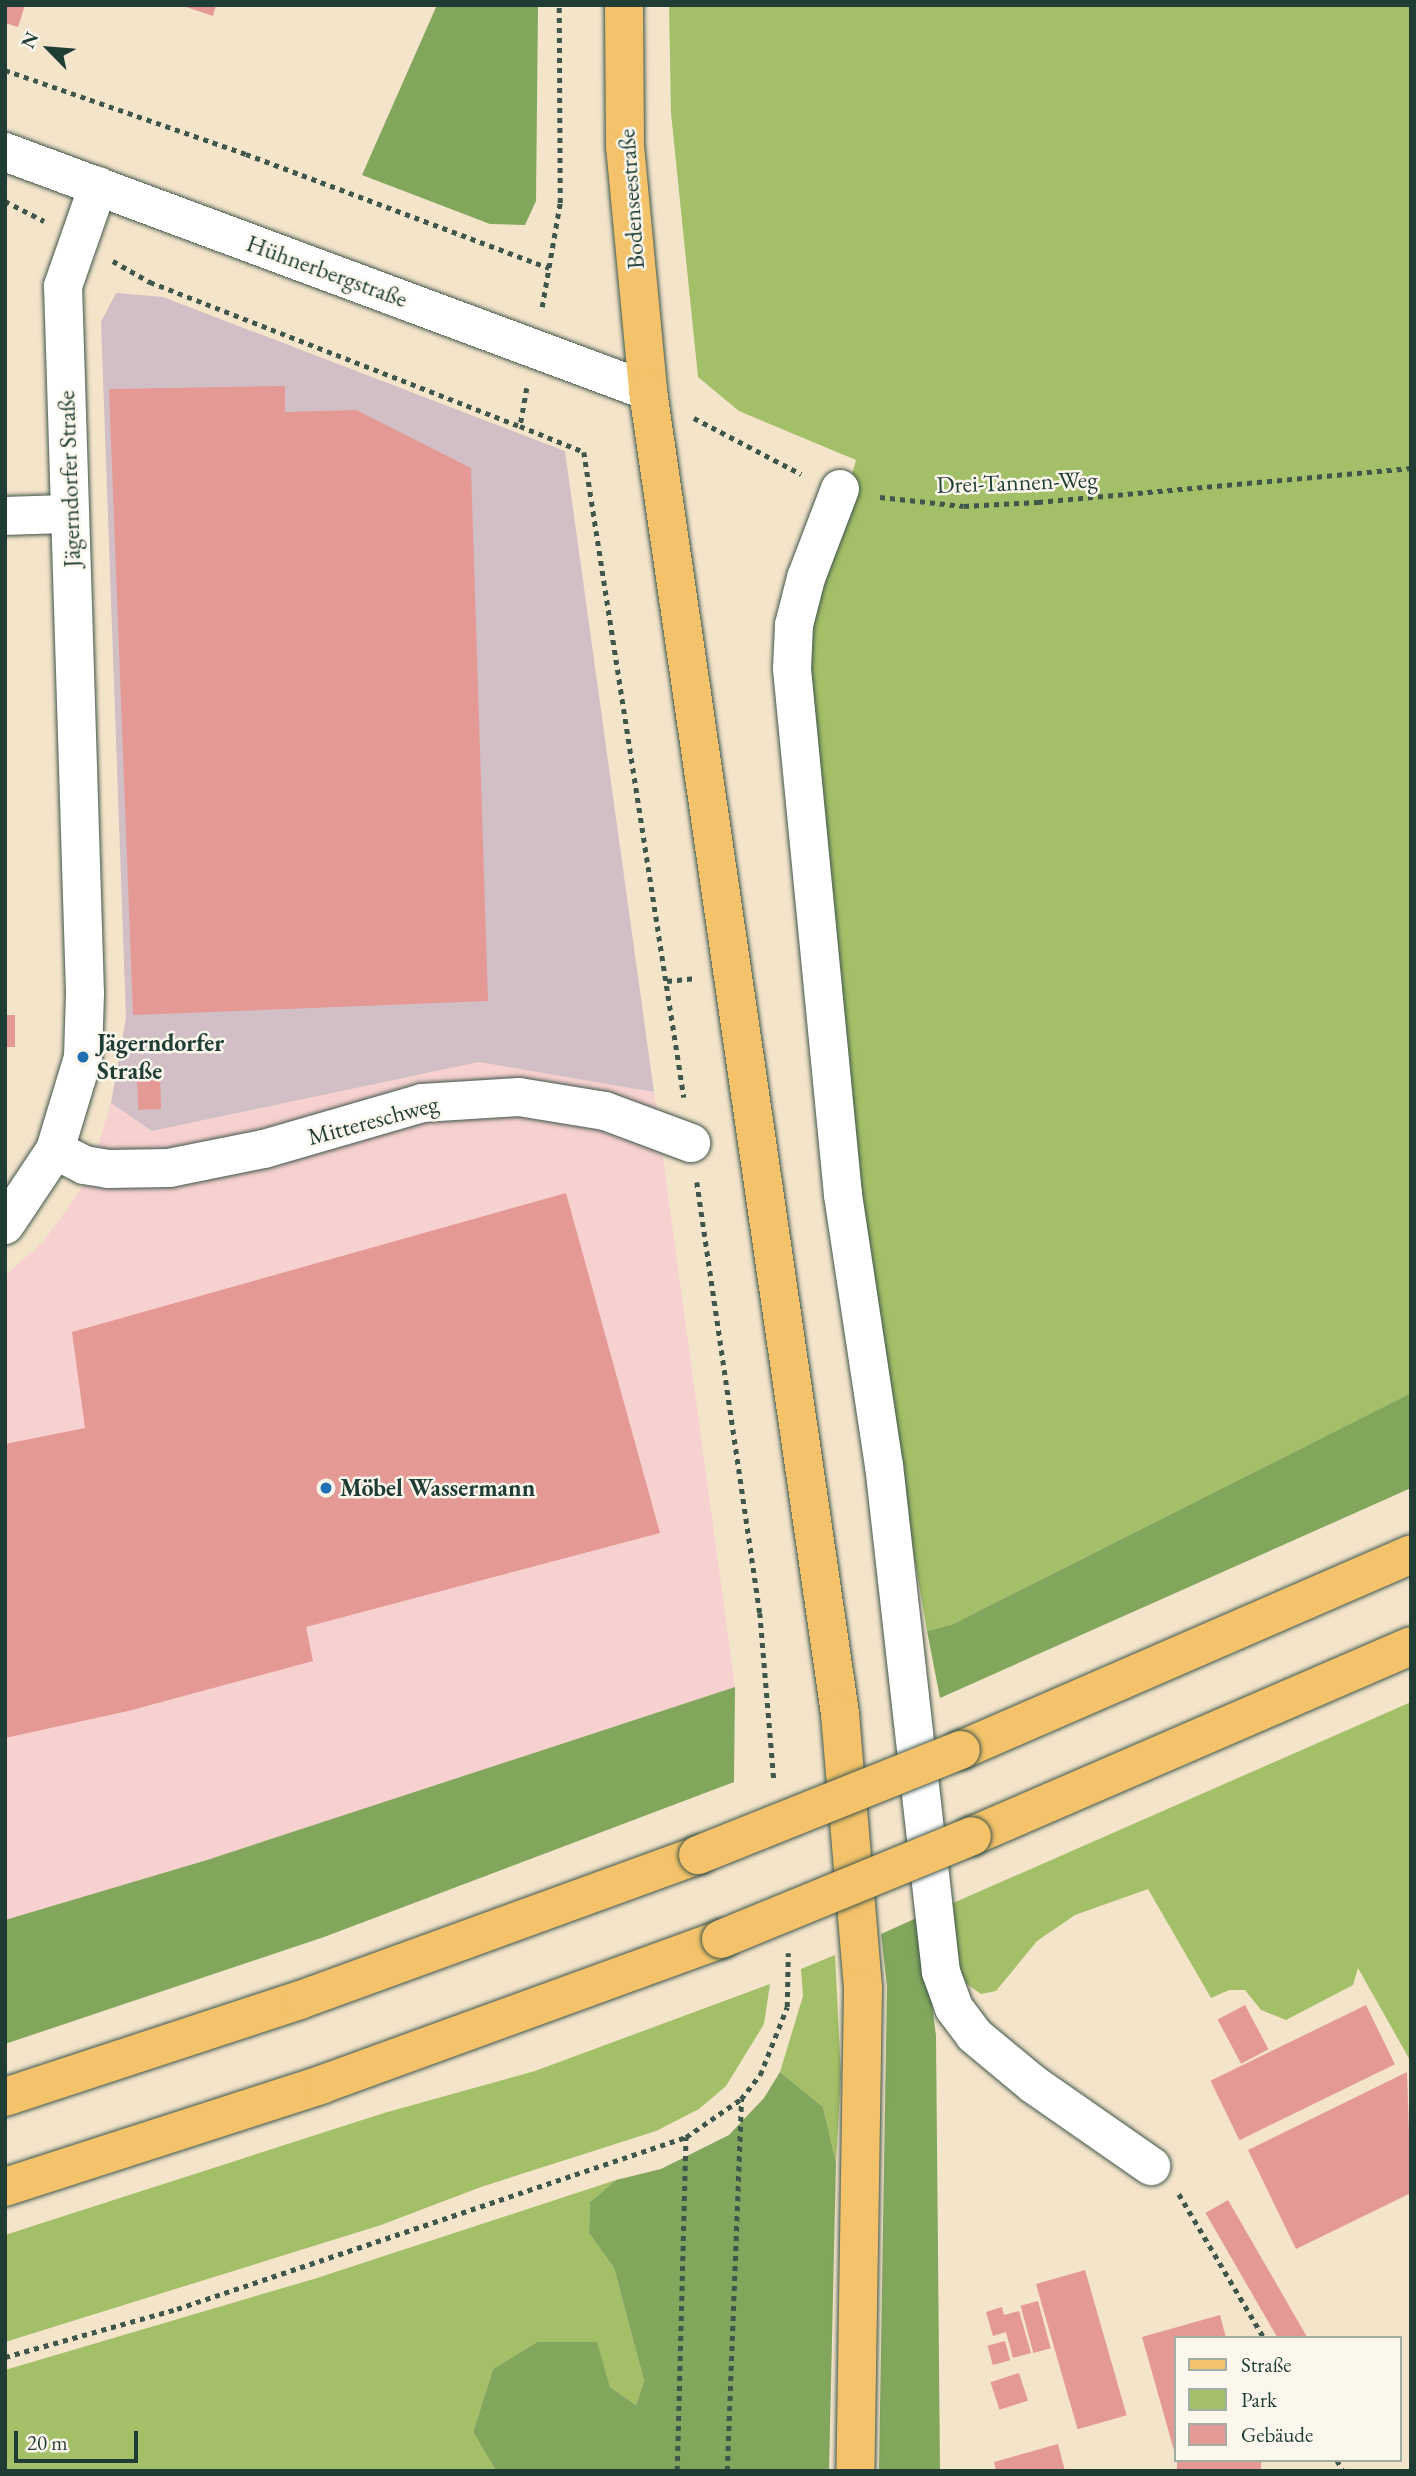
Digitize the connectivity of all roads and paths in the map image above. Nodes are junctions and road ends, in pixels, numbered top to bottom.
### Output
1 (559, 5) edge
2 (624, 5) edge
3 (5, 70) edge
4 (5, 152) edge
5 (98, 187) junction
6 (5, 201) edge
7 (14, 204) dead end
8 (549, 268) junction
9 (150, 282) dead end
10 (534, 349) junction
11 (648, 391) junction
12 (520, 426) junction
13 (1411, 468) edge
14 (840, 489) junction
15 (70, 514) junction
16 (5, 516) edge
17 (691, 1143) junction
18 (55, 1150) junction
19 (5, 1225) edge
20 (1411, 1554) edge
21 (1411, 1646) edge
22 (775, 1793) dead end
23 (788, 1944) dead end
24 (5, 2097) edge
25 (741, 2099) junction
26 (686, 2137) junction
27 (1151, 2166) joint
28 (5, 2187) edge
29 (1263, 2336) edge
30 (5, 2357) edge
31 (677, 2471) edge
32 (727, 2471) edge
33 (855, 2471) edge

1 - 8 path
2 - 11 main road, Bodenseestraße
3 - 8 path
4 - 5 street, Hühnerbergstraße
5 - 10 street, Hühnerbergstraße
5 - 15 street, Jägerndorfer Straße
6 - 7 path
8 - 10 path
9 - 12 path
10 - 11 street, Hühnerbergstraße
10 - 12 path
11 - 14 path, Drei-Tannen-Weg
11 - 33 main road, Bodenseestraße
12 - 17 path
13 - 14 path, Drei-Tannen-Weg
14 - 27 street
15 - 16 street
15 - 18 street, Jägerndorfer Straße
17 - 18 street, Mittereschweg
17 - 22 path
18 - 19 street, Jägerndorfer Straße
20 - 24 main road, bridge
21 - 28 main road, bridge
23 - 25 path
25 - 26 path
25 - 32 path
26 - 30 path
26 - 31 path
27 - 29 path

